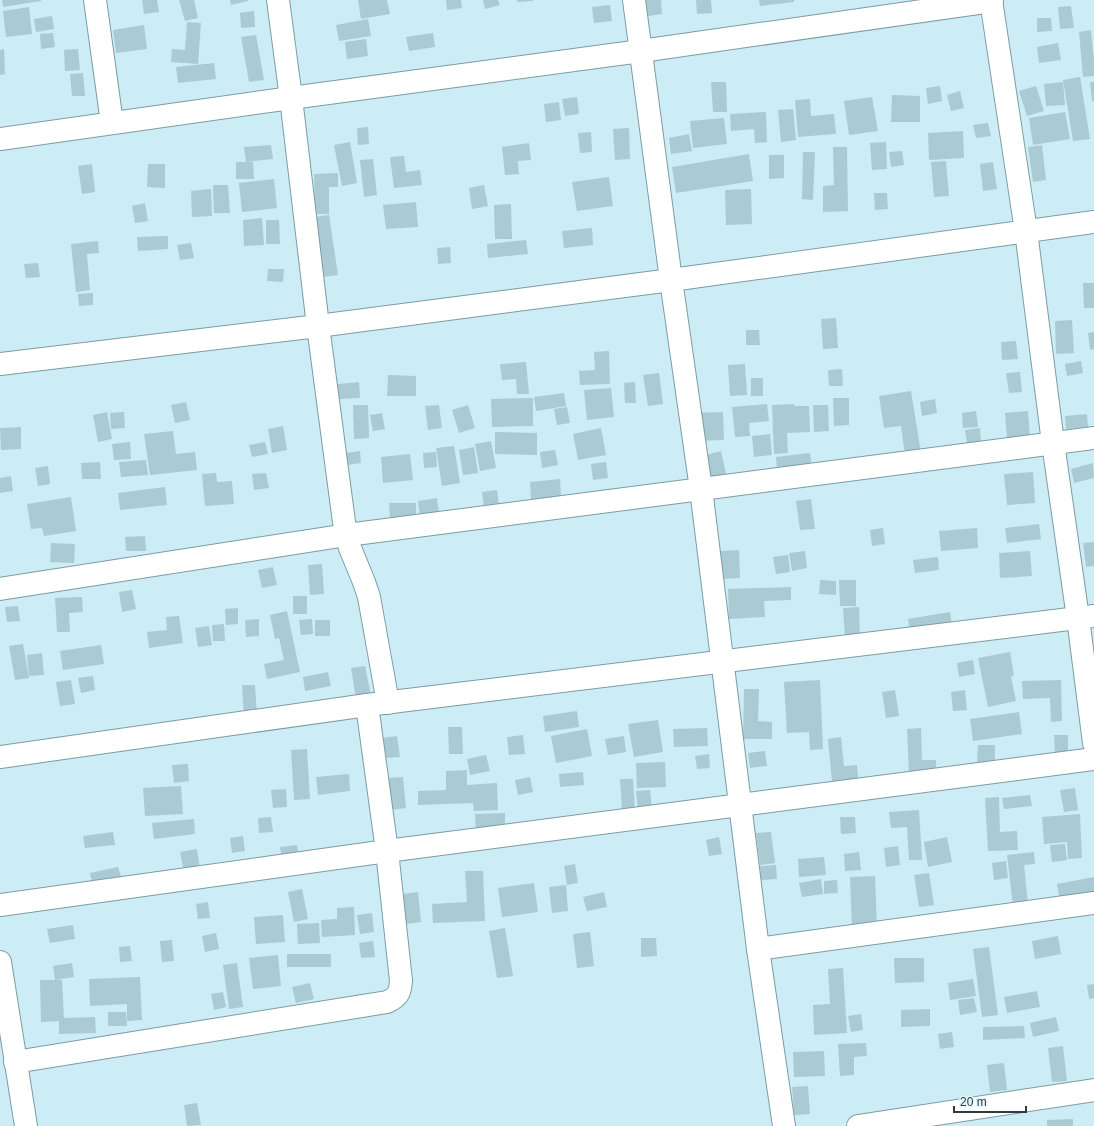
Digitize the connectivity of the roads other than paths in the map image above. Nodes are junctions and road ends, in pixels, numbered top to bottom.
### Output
1 (95, 0) edge
2 (278, 0) edge
3 (634, 0) edge
4 (992, 0) edge
5 (641, 51) junction
6 (291, 98) junction
7 (112, 123) junction
8 (0, 138) edge
9 (1094, 222) edge
10 (1026, 231) junction
11 (671, 280) junction
12 (318, 326) junction
13 (0, 364) edge
14 (1094, 438) edge
15 (1053, 443) junction
16 (701, 489) junction
17 (346, 535) junction
18 (0, 589) edge
19 (1086, 617) edge
20 (723, 661) junction
21 (388, 702) junction
22 (367, 705) junction
23 (1094, 743) edge
24 (0, 757) edge
25 (1094, 760) edge
26 (739, 805) junction
27 (387, 851) junction
28 (1094, 903) edge
29 (0, 905) edge
30 (758, 949) junction
31 (0, 962) edge
32 (2, 992) edge
33 (15, 1062) junction
34 (1094, 1090) edge
35 (26, 1126) edge
36 (784, 1126) edge
37 (858, 1126) edge

1 - 7 street
2 - 6 street
3 - 5 street
4 - 5 street
4 - 10 street
5 - 6 street
5 - 11 street
6 - 7 street
6 - 12 street
7 - 8 street
9 - 10 street
10 - 11 street
10 - 15 street
11 - 12 street
11 - 16 street
12 - 13 street
12 - 17 street
14 - 15 street
15 - 16 street
15 - 19 street
16 - 17 street
16 - 20 street
17 - 18 street
17 - 21 street
19 - 20 street
19 - 23 street
20 - 21 street
20 - 26 street
21 - 22 street
22 - 24 street
22 - 27 street
25 - 26 street
26 - 27 street
26 - 30 street
27 - 29 street
27 - 33 street
28 - 30 street
30 - 36 street
31 - 32 street
32 - 33 street
33 - 35 street
34 - 37 street

